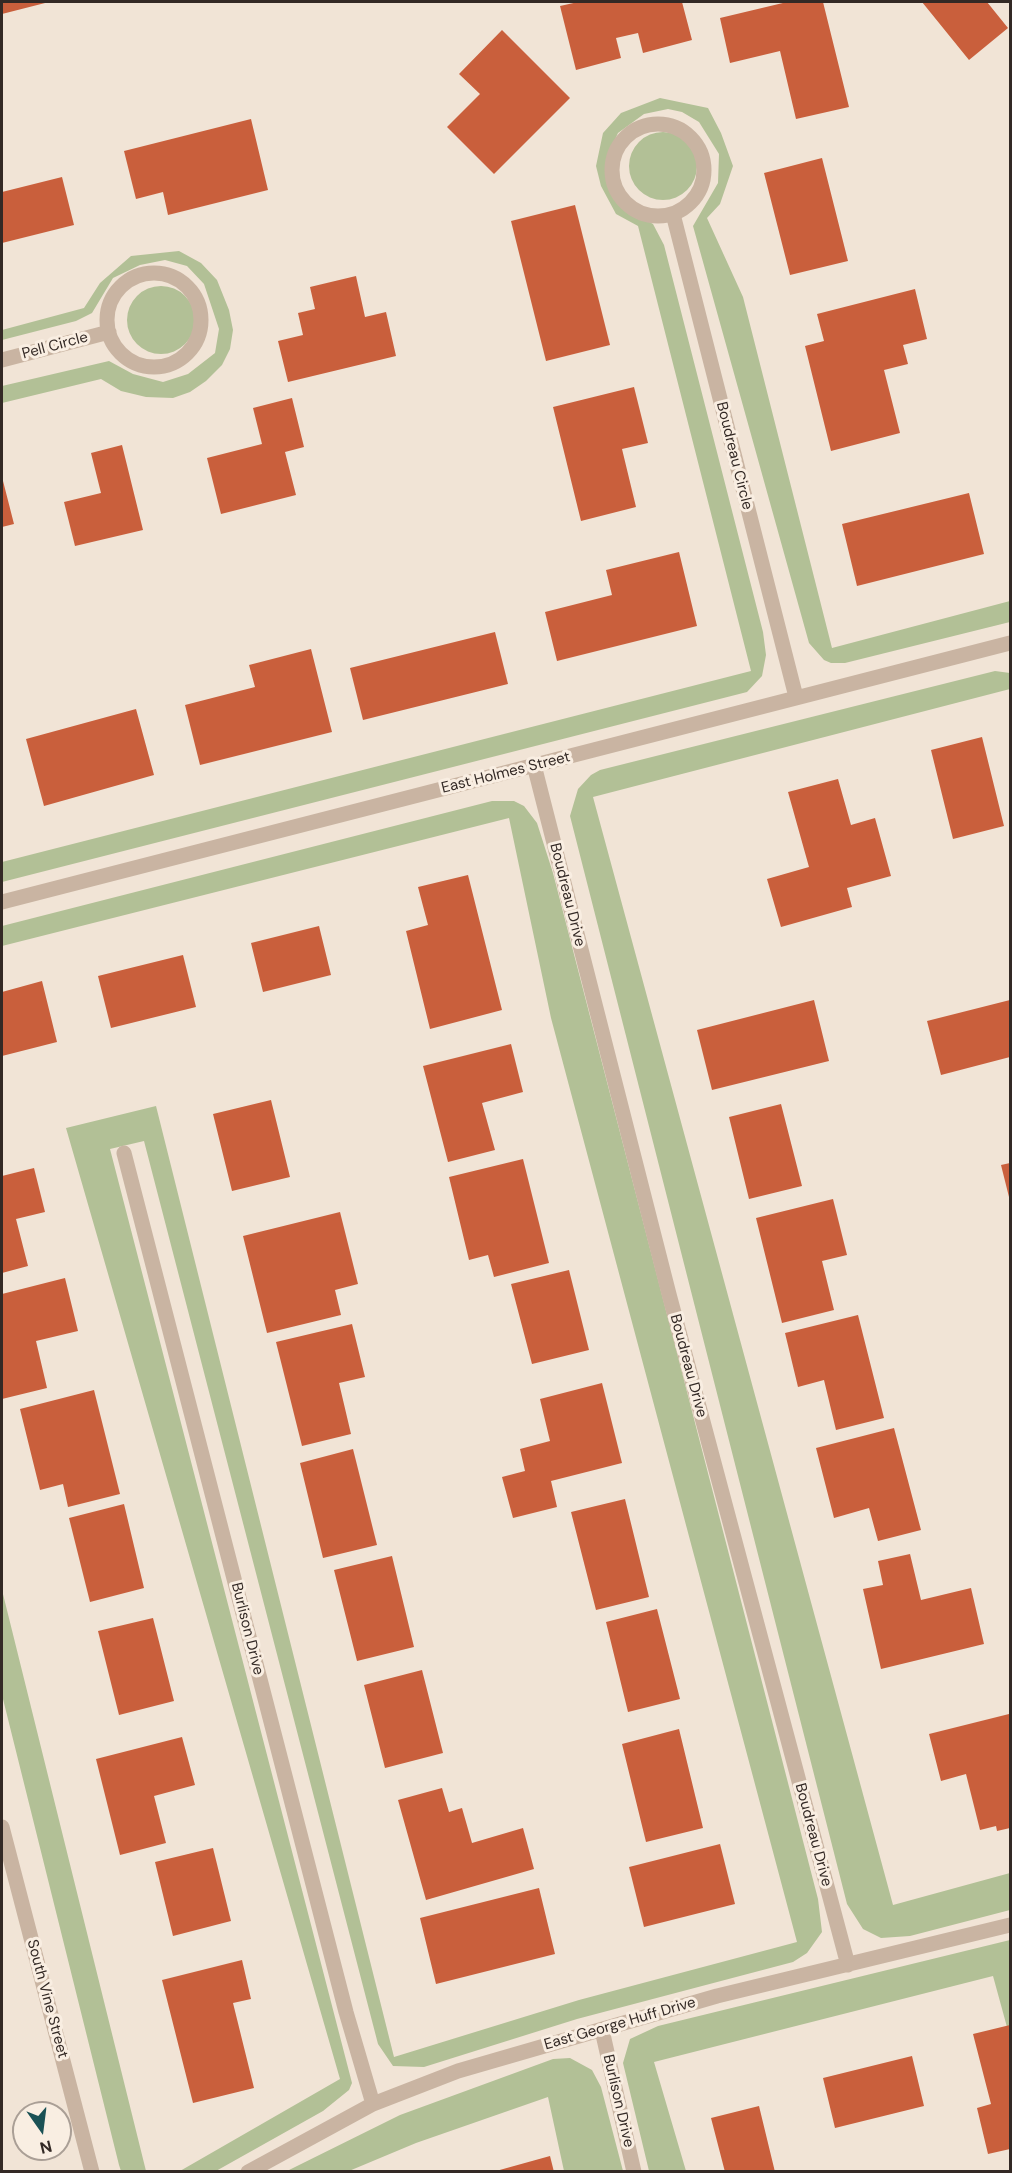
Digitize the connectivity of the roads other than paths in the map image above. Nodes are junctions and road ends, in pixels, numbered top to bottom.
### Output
1 (673, 214) junction
2 (109, 332) junction
3 (2, 360) edge
4 (1011, 643) edge
5 (796, 697) junction
6 (534, 765) junction
7 (2, 902) edge
8 (124, 1153) dead end
9 (2, 1827) edge
10 (1011, 1925) edge
11 (848, 1965) junction
12 (602, 2030) junction
13 (374, 2104) junction
14 (92, 2172) edge
15 (248, 2172) edge
16 (634, 2172) edge

1 - 1 street
1 - 5 street, Boudreau Circle
2 - 2 street, Pell Circle
2 - 3 street, Pell Circle
4 - 5 street, East Holmes Street
5 - 6 street, East Holmes Street
6 - 7 street, East Holmes Street
6 - 11 street, Boudreau Drive
8 - 13 street, Burlison Drive
9 - 14 street, South Vine Street
10 - 11 street, East George Huff Drive
11 - 12 street, East George Huff Drive
12 - 13 street, East George Huff Drive
12 - 16 street, Burlison Drive
13 - 15 street, East George Huff Drive

